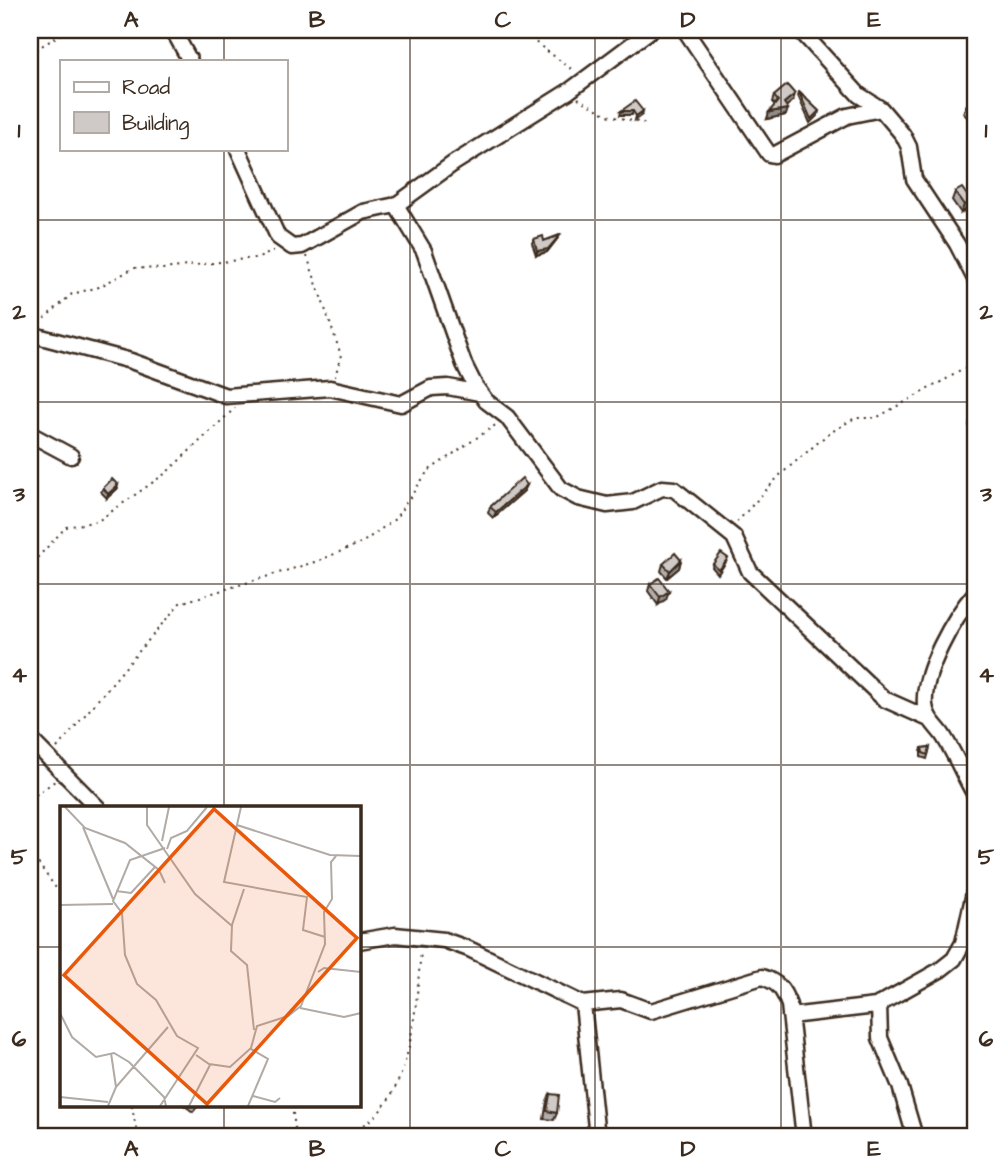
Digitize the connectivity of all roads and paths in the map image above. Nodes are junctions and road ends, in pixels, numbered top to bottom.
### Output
1 (68, 30) edge
2 (173, 30) edge
3 (519, 30) edge
4 (651, 30) edge
5 (685, 30) edge
6 (800, 30) edge
7 (30, 53) edge
8 (189, 60) edge
9 (593, 73) junction
10 (569, 91) junction
11 (881, 109) junction
12 (648, 124) dead end
13 (238, 150) edge
14 (396, 205) junction
15 (282, 242) junction
16 (302, 246) junction
17 (975, 256) edge
18 (974, 276) edge
19 (30, 332) edge
20 (975, 363) edge
21 (330, 388) junction
22 (480, 393) junction
23 (248, 396) junction
24 (507, 417) junction
25 (30, 433) edge
26 (71, 456) dead end
27 (728, 532) junction
28 (30, 558) edge
29 (975, 593) edge
30 (929, 719) junction
31 (30, 738) edge
32 (54, 763) junction
33 (975, 795) edge
34 (30, 799) edge
35 (96, 806) edge
36 (30, 852) edge
37 (975, 888) edge
38 (60, 894) edge
39 (423, 937) junction
40 (360, 941) edge
41 (583, 1004) junction
42 (878, 1004) junction
43 (790, 1016) junction
44 (132, 1108) edge
45 (292, 1108) edge
46 (142, 1137) edge
47 (296, 1137) edge
48 (597, 1137) edge
49 (804, 1137) edge
50 (915, 1137) edge

1 - 7 path
2 - 8 street
3 - 9 path
4 - 9 street
5 - 11 street
6 - 11 street
9 - 10 street
10 - 12 path
10 - 14 street
11 - 18 street
13 - 15 street
14 - 16 street
14 - 22 street
15 - 16 street
15 - 19 path
16 - 21 path
17 - 18 street
19 - 23 street
20 - 27 path
21 - 22 street
21 - 23 street
22 - 24 street
23 - 28 path
24 - 27 street
24 - 32 path
25 - 26 street
27 - 30 street
29 - 30 street
30 - 33 street
31 - 32 street
32 - 34 path
32 - 35 street
36 - 38 path
37 - 42 street
39 - 40 street
39 - 41 street
39 - 47 path
41 - 43 street
41 - 48 street
42 - 43 street
42 - 50 street
43 - 49 street
44 - 46 path
45 - 47 path

